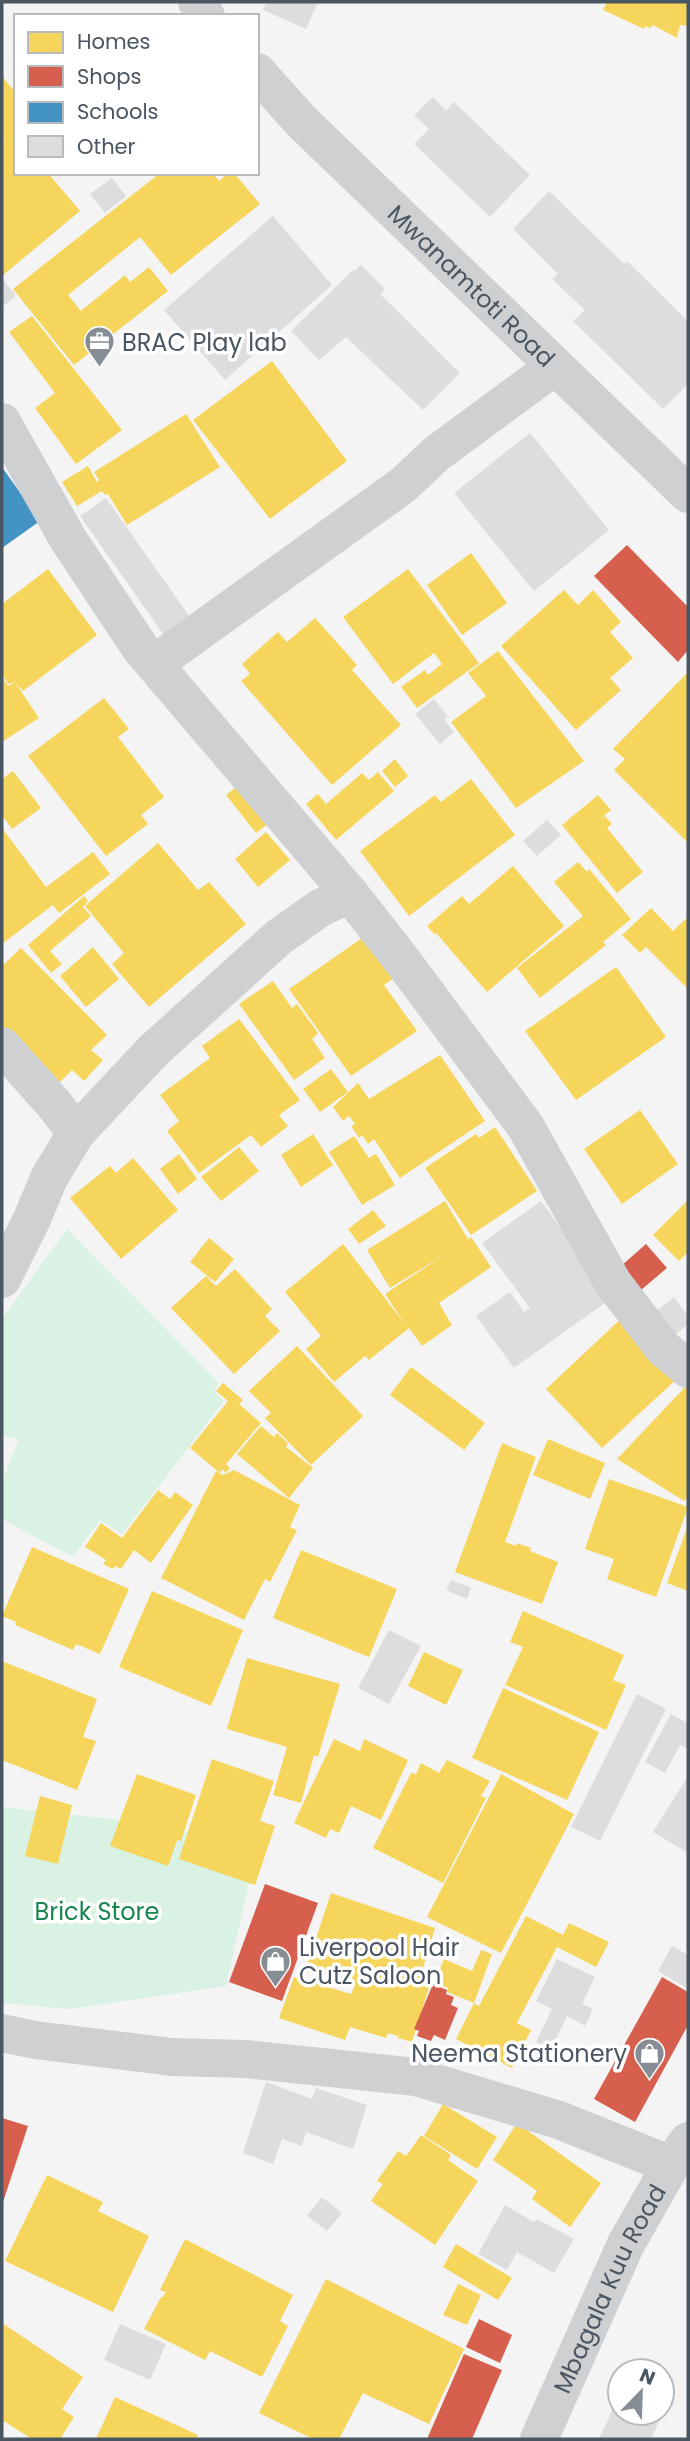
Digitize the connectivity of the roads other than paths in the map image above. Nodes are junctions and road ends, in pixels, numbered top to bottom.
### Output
1 (259, 74) edge
2 (554, 367) junction
3 (2, 422) edge
4 (688, 494) edge
5 (154, 664) junction
6 (350, 894) junction
7 (2, 1046) edge
8 (76, 1133) junction
9 (2, 1279) edge
10 (688, 1369) edge
11 (2, 2033) edge
12 (679, 2153) edge
13 (539, 2439) edge

1 - 2 street, Mwanamtoti Road
2 - 4 street, Mwanamtoti Road
2 - 5 street
3 - 5 street
5 - 6 street
6 - 8 street
6 - 10 street
7 - 8 street
8 - 9 street
11 - 12 street
12 - 13 street, Mbagala Kuu Road

